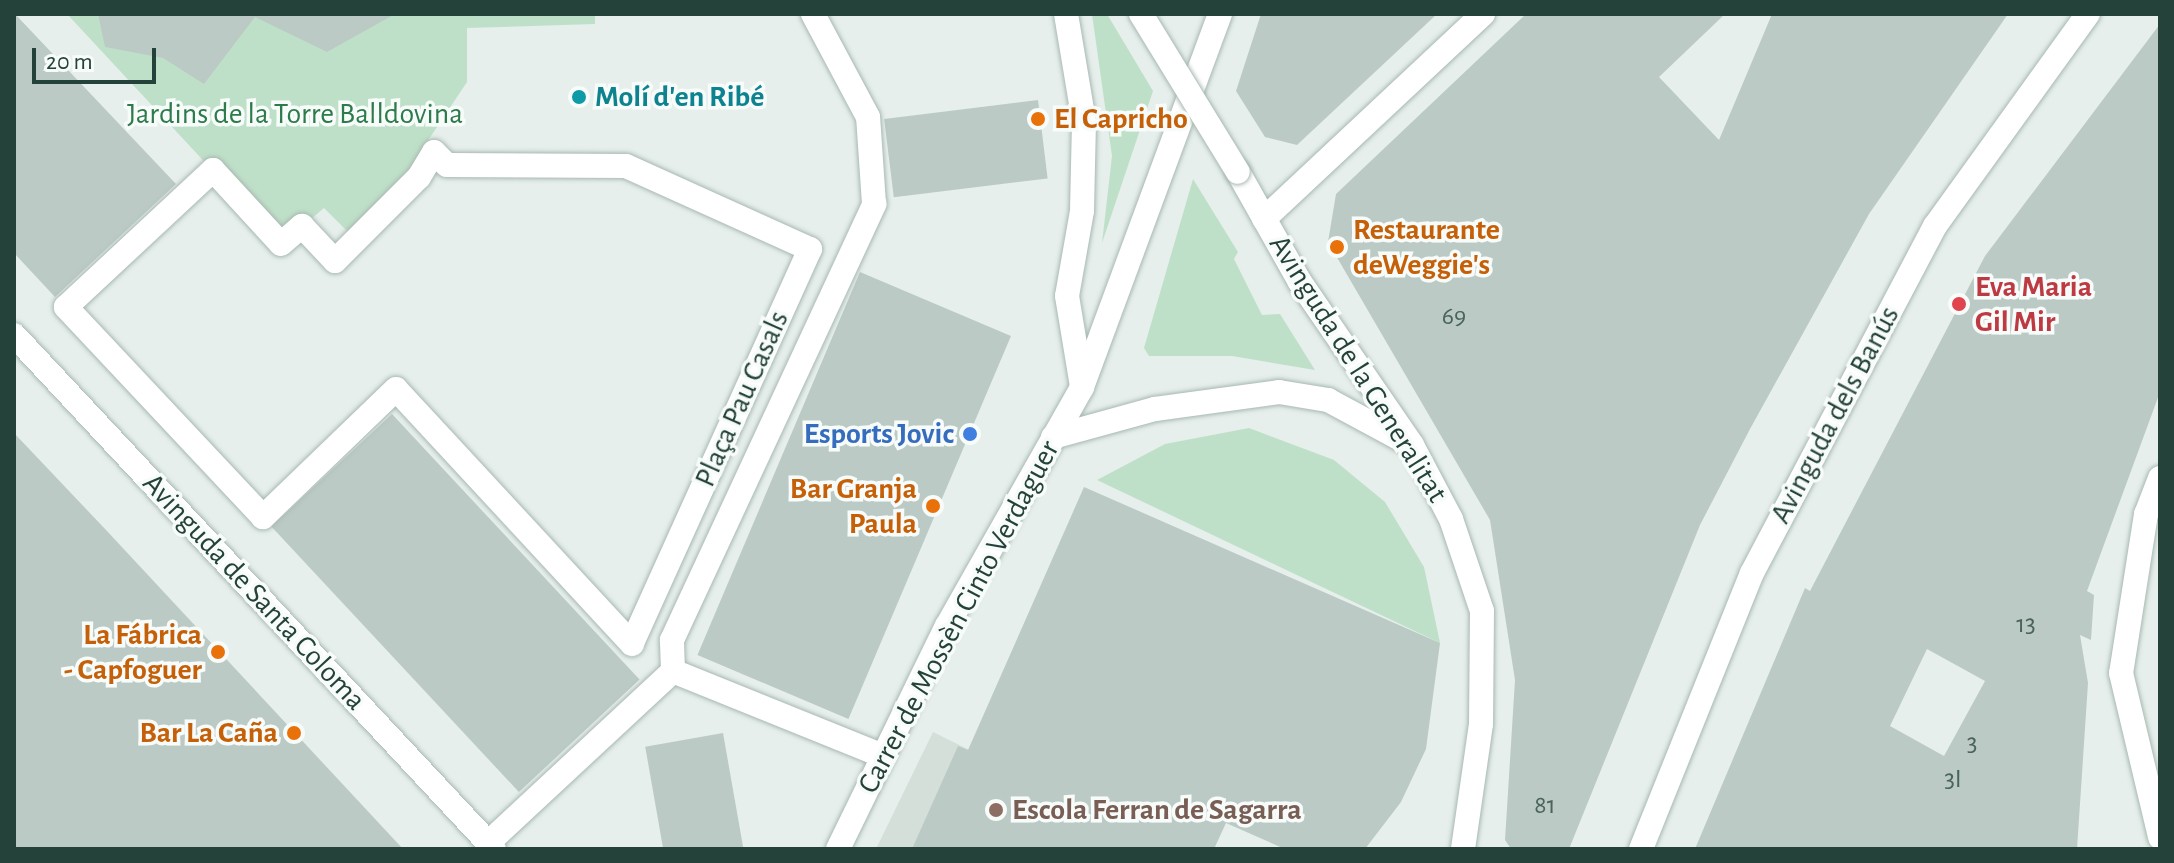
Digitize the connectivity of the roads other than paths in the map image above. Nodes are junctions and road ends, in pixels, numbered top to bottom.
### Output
1 (813, 14) edge
2 (1066, 14) edge
3 (1141, 14) edge
4 (1220, 14) edge
5 (1483, 14) edge
6 (2088, 14) edge
7 (1264, 219) junction
8 (66, 307) joint
9 (14, 335) edge
10 (1082, 387) junction
11 (1053, 437) junction
12 (1412, 445) junction
13 (2160, 478) edge
14 (673, 671) junction
15 (883, 756) junction
16 (2160, 837) edge
17 (491, 846) edge
18 (838, 849) edge
19 (1463, 849) edge
20 (1641, 849) edge

1 - 14 street
2 - 10 street
3 - 7 street, Avinguda de la Generalitat, bridge
4 - 10 street, Carrer de Mossèn Cinto Verdaguer
5 - 7 street
6 - 20 street, Avinguda dels Banús
7 - 12 street, Avinguda de la Generalitat
8 - 8 street, Plaça Pau Casals
9 - 17 street, Avinguda de Santa Coloma
10 - 11 street, Carrer de Mossèn Cinto Verdaguer
11 - 12 street
11 - 15 street, Carrer de Mossèn Cinto Verdaguer
12 - 19 street, Avinguda de la Generalitat
13 - 16 street
14 - 15 street
14 - 17 street
15 - 18 street, Carrer de Mossèn Cinto Verdaguer

